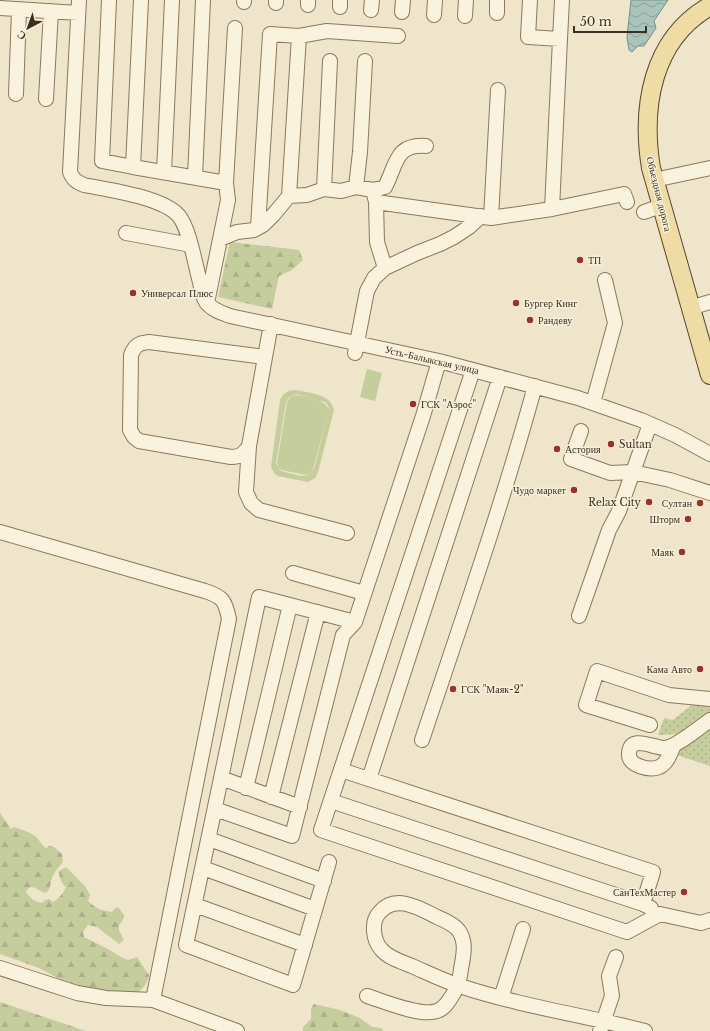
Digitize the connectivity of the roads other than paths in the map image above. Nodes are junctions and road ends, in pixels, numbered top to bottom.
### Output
1 (109, 0) edge
2 (141, 0) edge
3 (172, 0) edge
4 (203, 0) edge
5 (435, 0) edge
6 (466, 0) edge
7 (530, 0) edge
8 (562, 0) edge
9 (79, 6) edge
10 (710, 6) edge
11 (0, 8) edge
12 (19, 10) junction
13 (51, 11) junction
14 (434, 15) dead end
15 (465, 16) dead end
16 (235, 28) dead end
17 (299, 36) junction
18 (398, 36) dead end
19 (560, 38) junction
20 (330, 61) dead end
21 (365, 61) dead end
22 (498, 90) dead end
23 (16, 94) dead end
24 (46, 99) dead end
25 (426, 146) dead end
26 (132, 167) junction
27 (710, 168) edge
28 (164, 172) junction
29 (195, 178) junction
30 (654, 180) junction
31 (226, 183) junction
32 (356, 187) junction
33 (324, 189) junction
34 (289, 196) junction
35 (374, 196) junction
36 (627, 202) dead end
37 (552, 209) junction
38 (486, 217) junction
39 (258, 228) junction
40 (126, 233) dead end
41 (220, 239) junction
42 (191, 245) junction
43 (385, 268) junction
44 (605, 280) dead end
45 (710, 302) edge
46 (207, 303) junction
47 (690, 308) junction
48 (271, 324) junction
49 (356, 348) junction
50 (265, 357) junction
51 (439, 361) junction
52 (473, 370) junction
53 (710, 375) edge
54 (500, 377) junction
55 (535, 386) junction
56 (593, 403) junction
57 (650, 424) junction
58 (581, 431) dead end
59 (249, 446) junction
60 (710, 454) edge
61 (633, 472) junction
62 (710, 494) edge
63 (0, 532) edge
64 (347, 533) dead end
65 (293, 573) dead end
66 (364, 593) junction
67 (290, 605) junction
68 (318, 612) junction
69 (579, 616) dead end
70 (355, 622) junction
71 (710, 699) edge
72 (710, 720) edge
73 (650, 725) dead end
74 (422, 740) dead end
75 (674, 745) dead end
76 (341, 770) junction
77 (221, 778) junction
78 (369, 779) junction
79 (246, 788) junction
80 (271, 797) junction
81 (331, 801) junction
82 (300, 807) junction
83 (215, 809) junction
84 (209, 839) junction
85 (329, 862) dead end
86 (202, 868) junction
87 (324, 881) junction
88 (643, 904) junction
89 (195, 905) junction
90 (315, 909) junction
91 (660, 914) junction
92 (710, 920) edge
93 (523, 929) dead end
94 (305, 945) junction
95 (616, 957) dead end
96 (0, 968) edge
97 (459, 986) junction
98 (367, 996) dead end
99 (501, 998) junction
100 (153, 1000) junction
101 (602, 1026) edge
102 (237, 1031) edge
103 (645, 1031) edge

1 - 26 street
2 - 26 street
3 - 28 street
4 - 29 street
5 - 14 street
6 - 15 street
7 - 19 street
8 - 19 street
9 - 13 street
9 - 42 street
10 - 30 main road, Объездная дорога
11 - 12 street
12 - 13 street
12 - 23 street
13 - 24 street
16 - 31 street
17 - 18 street
17 - 34 street
17 - 39 street
19 - 37 street
20 - 33 street
21 - 32 street
22 - 38 street
25 - 35 street
26 - 28 street
27 - 30 street
28 - 29 street
29 - 31 street
30 - 47 main road, Объездная дорога
31 - 41 street
32 - 33 street
32 - 35 street
33 - 34 street
34 - 39 street
35 - 38 street
35 - 43 street
36 - 37 street
37 - 38 street
38 - 43 street
39 - 41 street
40 - 42 street
41 - 46 street
42 - 46 street
43 - 49 street
44 - 56 street
45 - 47 street
46 - 48 street, Усть-Балыкская улица
47 - 53 main road, Объездная дорога
48 - 49 street, Усть-Балыкская улица
48 - 50 street
49 - 51 street, Усть-Балыкская улица
50 - 59 street
50 - 59 street
51 - 52 street, Усть-Балыкская улица
51 - 66 street
52 - 54 street, Усть-Балыкская улица
52 - 76 street
54 - 55 street, Усть-Балыкская улица
54 - 78 street
55 - 56 street, Усть-Балыкская улица
55 - 74 street
56 - 57 street, Усть-Балыкская улица
57 - 60 street, Усть-Балыкская улица
57 - 61 street
58 - 61 street
59 - 64 street
61 - 62 street
61 - 69 street
63 - 100 street
65 - 66 street
66 - 70 street
67 - 68 street
67 - 77 street
67 - 79 street
68 - 70 street
68 - 80 street
70 - 82 street
71 - 73 street
72 - 75 street
76 - 78 street
76 - 81 street
77 - 79 street
77 - 83 street
78 - 88 street
79 - 80 street
80 - 82 street
81 - 88 street
81 - 91 street
82 - 83 street
83 - 84 street
84 - 86 street
84 - 87 street
85 - 87 street
86 - 89 street
86 - 90 street
87 - 90 street
88 - 91 street
89 - 94 street
89 - 94 street
90 - 94 street
91 - 92 street
93 - 99 street
95 - 101 street
96 - 100 street
97 - 97 street
97 - 98 street
97 - 99 street
99 - 101 street
100 - 102 street
101 - 103 street

